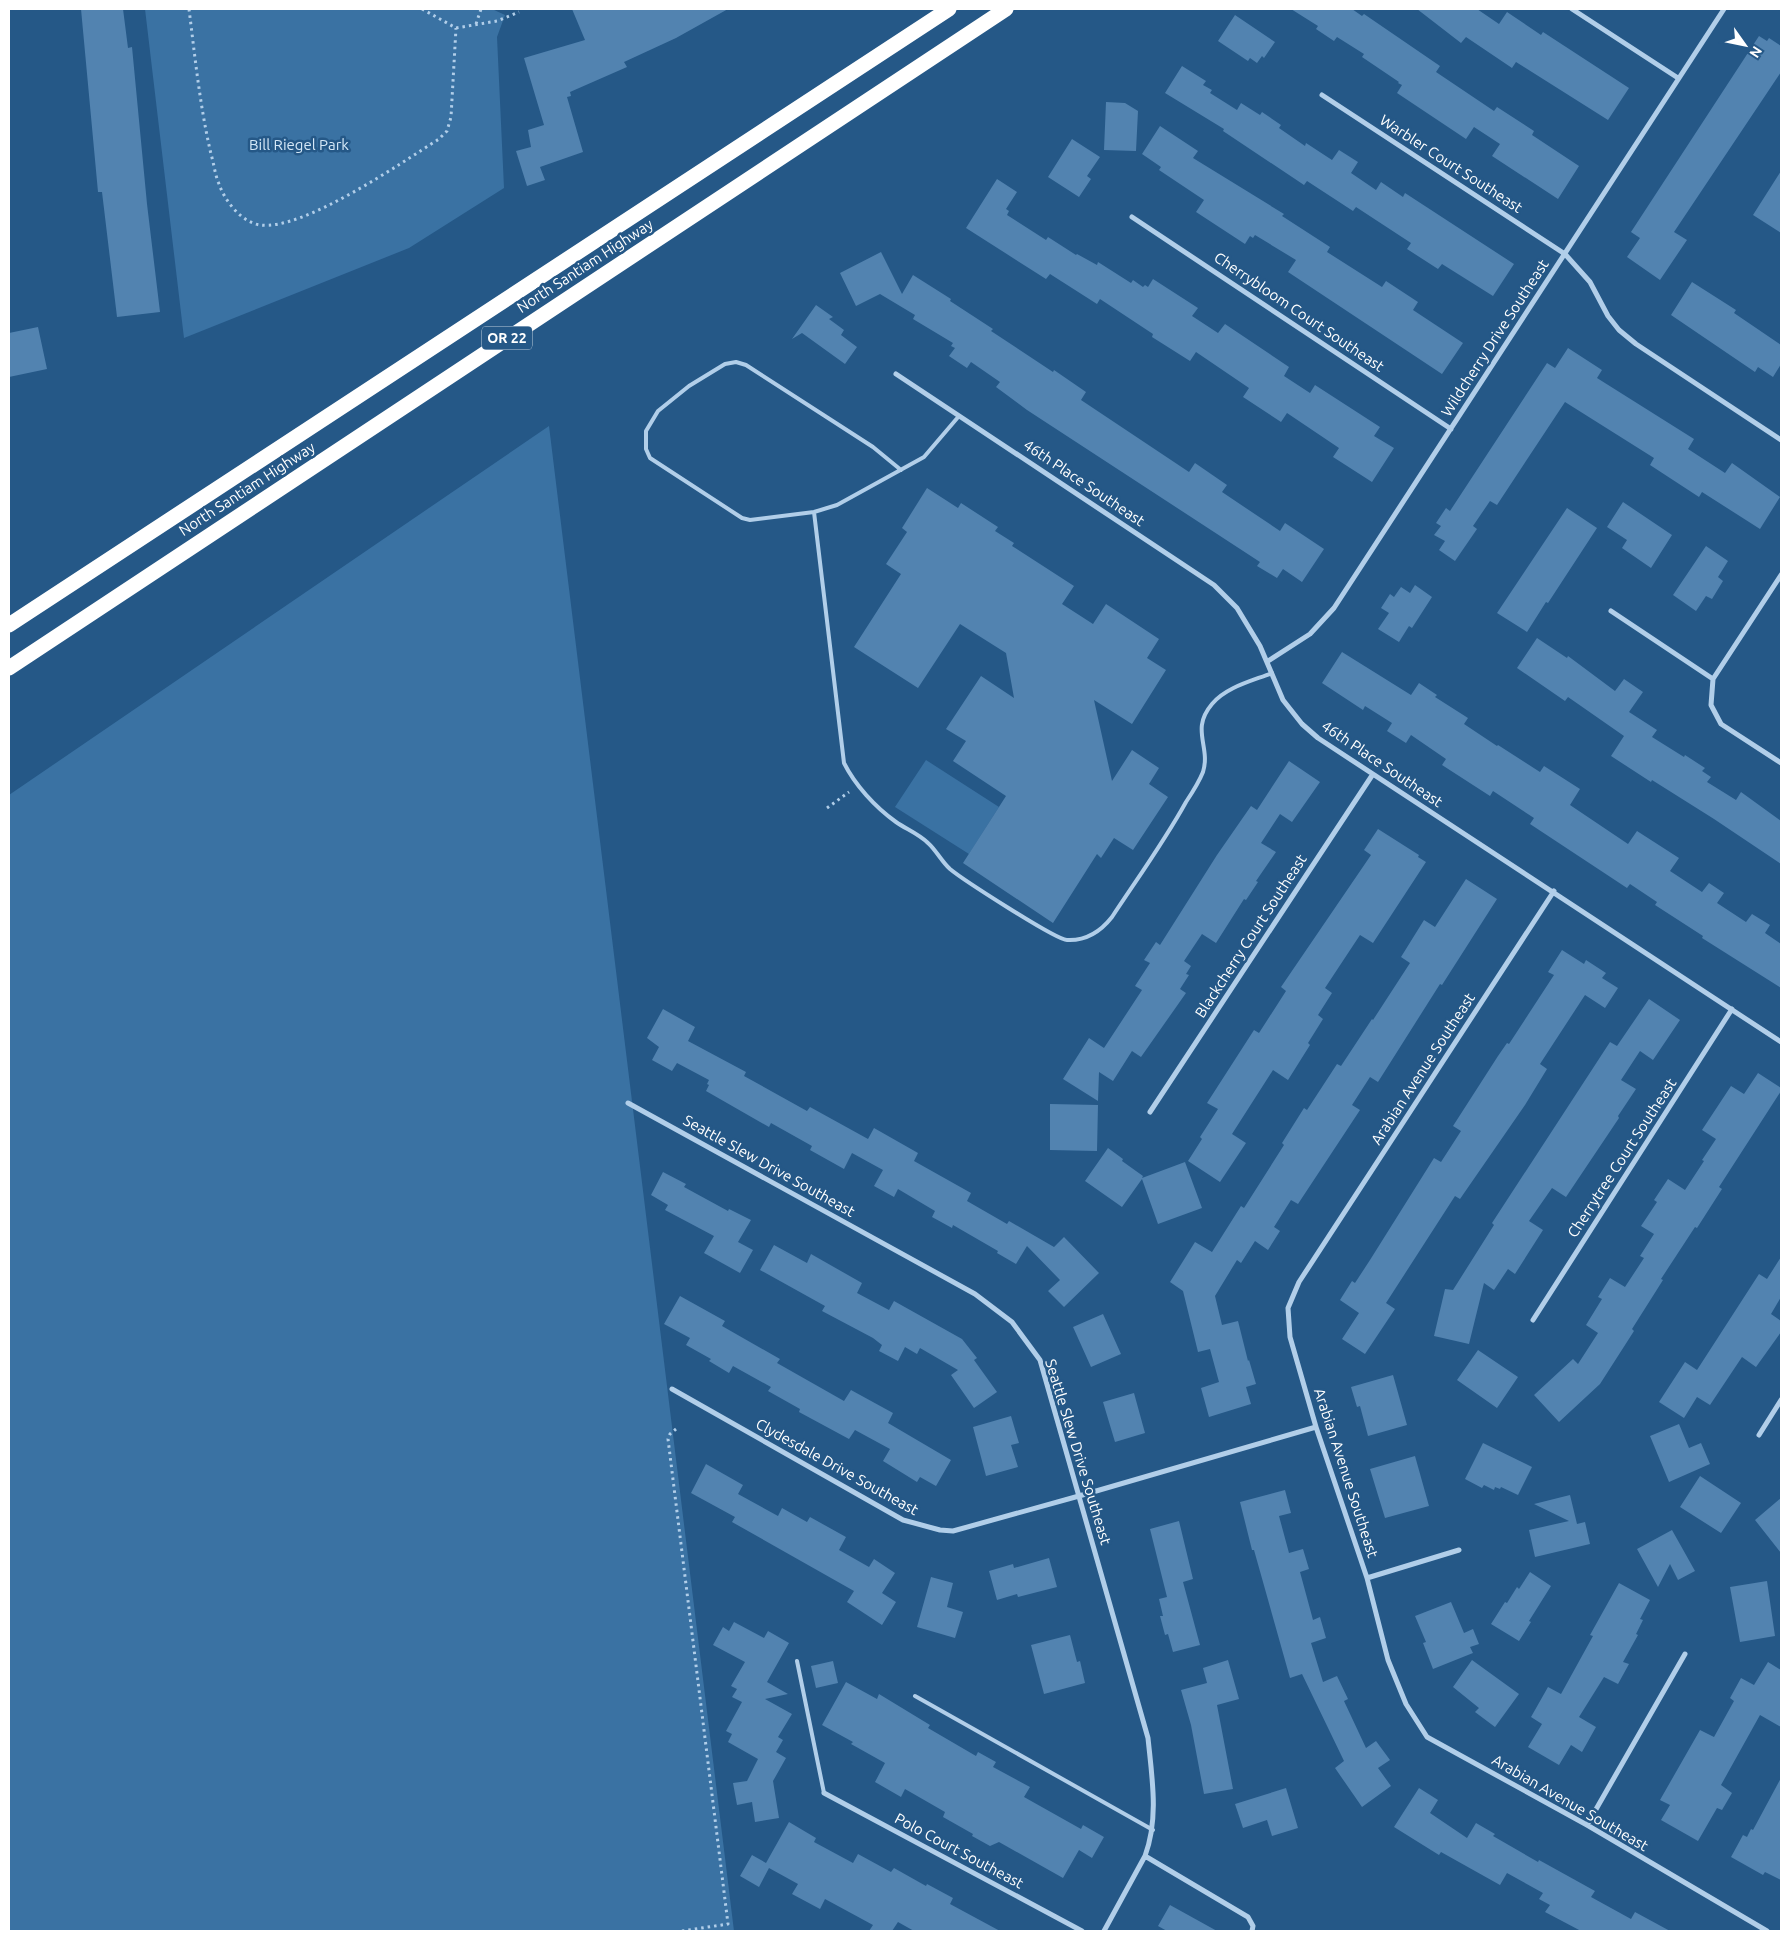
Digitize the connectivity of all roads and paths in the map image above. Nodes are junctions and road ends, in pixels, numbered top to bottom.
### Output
1 (189, 9) edge
2 (422, 9) edge
3 (481, 9) edge
4 (949, 9) edge
5 (1006, 9) edge
6 (1572, 9) edge
7 (1724, 9) edge
8 (519, 12) dead end
9 (476, 24) junction
10 (456, 28) junction
11 (1678, 78) junction
12 (1322, 95) dead end
13 (1132, 216) dead end
14 (1565, 254) junction
15 (896, 374) dead end
16 (959, 416) junction
17 (1451, 429) junction
18 (1781, 440) edge
19 (902, 470) junction
20 (814, 512) junction
21 (1781, 575) edge
22 (1611, 611) dead end
23 (9, 625) edge
24 (1268, 661) junction
25 (9, 668) edge
26 (1272, 672) junction
27 (1713, 679) junction
28 (1781, 763) edge
29 (1373, 774) junction
30 (857, 784) junction
31 (827, 808) dead end
32 (1554, 891) junction
33 (1732, 1010) junction
34 (1781, 1042) edge
35 (628, 1103) dead end
36 (1150, 1112) dead end
37 (1533, 1320) dead end
38 (672, 1389) dead end
39 (1781, 1400) edge
40 (1316, 1427) junction
41 (676, 1429) dead end
42 (1759, 1435) dead end
43 (1079, 1496) junction
44 (1459, 1550) dead end
45 (1367, 1578) junction
46 (1685, 1654) dead end
47 (797, 1661) dead end
48 (915, 1696) dead end
49 (824, 1793) joint
50 (1587, 1825) junction
51 (1153, 1830) junction
52 (1145, 1856) junction
53 (682, 1931) edge
54 (1082, 1931) edge
55 (1104, 1931) edge
56 (1252, 1931) edge
57 (1767, 1931) edge

1 - 10 path
2 - 10 path
3 - 9 path
4 - 23 highway, North Santiam Highway / OR 22
5 - 25 highway, North Santiam Highway / OR 22
6 - 11 street
7 - 11 street, Wildcherry Drive Southeast
8 - 9 path
9 - 10 path
11 - 14 street, Wildcherry Drive Southeast
12 - 14 street, Warbler Court Southeast
13 - 17 street, Cherrybloom Court Southeast
14 - 17 street, Wildcherry Drive Southeast
14 - 18 street, Warbler Court Southeast
15 - 16 street, 46th Place Southeast
16 - 19 lane
16 - 24 street, 46th Place Southeast
17 - 24 street, Wildcherry Drive Southeast
19 - 20 lane
19 - 20 lane
20 - 30 lane
21 - 27 street
22 - 27 street
24 - 26 street, 46th Place Southeast
26 - 29 street, 46th Place Southeast
26 - 30 lane
27 - 28 street
29 - 32 street, 46th Place Southeast
29 - 36 street, Blackcherry Court Southeast
30 - 31 path
32 - 33 street, 46th Place Southeast
32 - 40 street, Arabian Avenue Southeast
33 - 34 street, 46th Place Southeast
33 - 37 street, Cherrytree Court Southeast
35 - 43 street, Seattle Slew Drive Southeast
38 - 43 street, Clydesdale Drive Southeast
39 - 42 street
40 - 43 street, Clydesdale Drive Southeast
40 - 45 street, Arabian Avenue Southeast
41 - 53 path
43 - 51 street, Seattle Slew Drive Southeast
44 - 45 street
45 - 50 street, Arabian Avenue Southeast
46 - 50 street
47 - 49 lane
48 - 51 lane
49 - 54 street, Polo Court Southeast
50 - 57 street, Arabian Avenue Southeast
51 - 52 street, Seattle Slew Drive Southeast
52 - 55 street, Seattle Slew Drive Southeast
52 - 56 street

